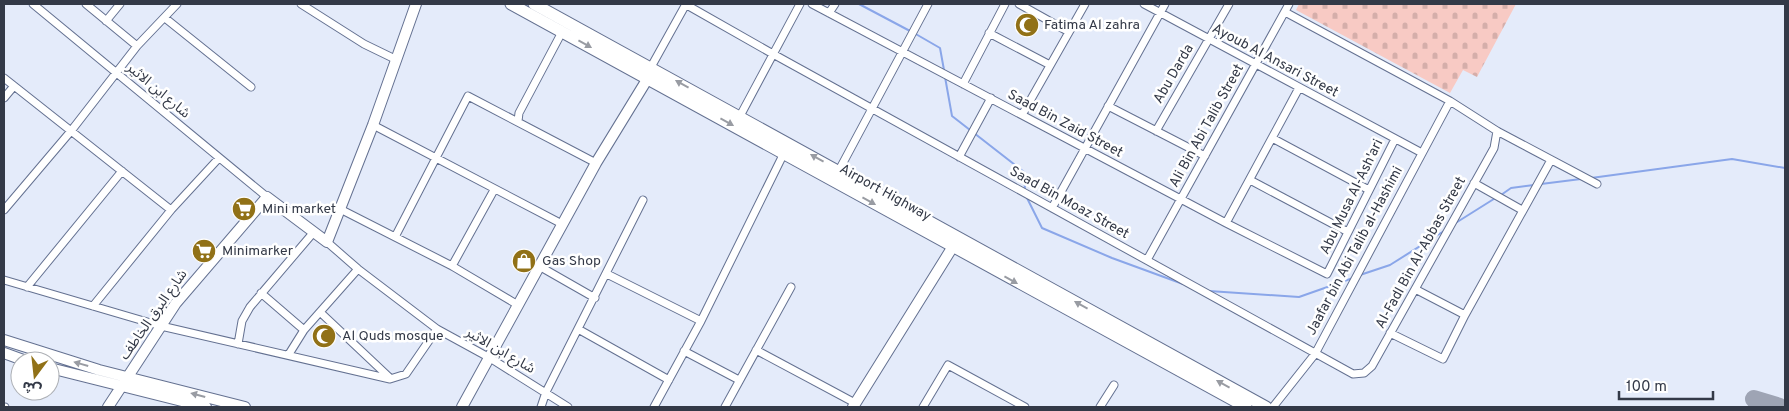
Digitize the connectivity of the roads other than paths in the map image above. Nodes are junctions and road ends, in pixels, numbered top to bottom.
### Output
1 (33, 4) edge
2 (86, 4) edge
3 (120, 4) edge
4 (177, 4) edge
5 (301, 4) edge
6 (416, 4) edge
7 (511, 4) edge
8 (534, 4) edge
9 (686, 4) edge
10 (800, 4) edge
11 (812, 4) edge
12 (834, 4) edge
13 (928, 4) edge
14 (1005, 4) edge
15 (1019, 4) edge
16 (1085, 4) edge
17 (1144, 4) edge
18 (1165, 4) edge
19 (1229, 4) edge
20 (1289, 4) edge
21 (1284, 12) junction
22 (829, 13) junction
23 (1160, 13) junction
24 (165, 18) junction
25 (106, 21) junction
26 (562, 32) junction
27 (1069, 32) junction
28 (990, 33) junction
29 (1209, 39) junction
30 (137, 46) junction
31 (902, 52) junction
32 (773, 54) junction
33 (397, 60) junction
34 (1256, 64) junction
35 (1050, 65) junction
36 (116, 72) junction
37 (650, 73) junction
38 (4, 78) edge
39 (963, 84) junction
40 (14, 86) junction
41 (251, 87) dead end
42 (1299, 88) junction
43 (4, 98) edge
44 (991, 98) junction
45 (1450, 101) junction
46 (1108, 106) junction
47 (872, 109) junction
48 (1022, 115) junction
49 (740, 116) junction
50 (518, 121) junction
51 (373, 125) junction
52 (71, 131) junction
53 (1156, 131) junction
54 (1497, 131) junction
55 (1272, 138) junction
56 (1395, 139) junction
57 (1085, 148) junction
58 (784, 153) junction
59 (1422, 153) junction
60 (1205, 156) junction
61 (959, 157) junction
62 (219, 158) junction
63 (436, 159) junction
64 (1551, 160) junction
65 (596, 163) junction
66 (839, 170) junction
67 (122, 171) junction
68 (1250, 180) junction
69 (833, 181) junction
70 (1474, 183) junction
71 (1597, 184) dead end
72 (494, 190) junction
73 (1369, 190) junction
74 (267, 197) junction
75 (1181, 199) junction
76 (643, 200) dead end
77 (1052, 208) junction
78 (4, 210) edge
79 (171, 210) junction
80 (342, 210) junction
81 (1522, 210) junction
82 (1226, 223) junction
83 (562, 224) junction
84 (1348, 232) junction
85 (313, 234) junction
86 (395, 236) junction
87 (327, 242) junction
88 (952, 248) junction
89 (1147, 260) junction
90 (1308, 264) joint
91 (452, 266) junction
92 (539, 266) junction
93 (358, 269) junction
94 (607, 274) junction
95 (4, 280) edge
96 (791, 287) dead end
97 (27, 288) junction
98 (1415, 288) junction
99 (261, 293) junction
100 (595, 298) junction
101 (518, 305) junction
102 (93, 306) junction
103 (321, 313) junction
104 (1465, 315) junction
105 (701, 320) junction
106 (161, 326) junction
107 (578, 329) junction
108 (304, 330) junction
109 (437, 330) junction
110 (1390, 333) junction
111 (4, 340) edge
112 (238, 344) junction
113 (756, 350) junction
114 (684, 351) junction
115 (288, 354) junction
116 (1315, 354) junction
117 (490, 358) junction
118 (60, 370) edge
119 (1353, 374) joint
120 (128, 377) junction
121 (390, 379) junction
122 (669, 380) junction
123 (740, 380) junction
124 (122, 386) junction
125 (1114, 386) dead end
126 (546, 392) junction
127 (854, 405) edge
128 (108, 407) edge
129 (206, 407) edge
130 (245, 407) edge
131 (462, 407) edge
132 (541, 407) edge
133 (568, 407) edge
134 (654, 407) edge
135 (725, 407) edge
136 (923, 407) edge
137 (1025, 407) edge
138 (1100, 407) edge
139 (1246, 407) edge
140 (1266, 407) edge
141 (1273, 407) edge

1 - 36 street, شارع ابن الاثير
2 - 25 street
3 - 25 street
4 - 24 street
5 - 33 street
6 - 33 main road
7 - 26 highway, Airport Highway
8 - 37 highway, Airport Highway
9 - 32 street, Saad Bin Moaz Street
9 - 37 street
10 - 32 street
11 - 22 street, Saad Bin Zaid Street
12 - 22 street
13 - 31 street
14 - 28 street
15 - 27 street
16 - 27 street
17 - 23 street, Ayoub Al Ansari Street
18 - 23 street
19 - 29 street, Abu Darda
20 - 21 street, Ali Bin Abi Talib Street
21 - 34 street, Ali Bin Abi Talib Street
21 - 45 street
22 - 31 street, Saad Bin Zaid Street
23 - 29 street, Ayoub Al Ansari Street
23 - 46 street
24 - 30 street
24 - 41 street
25 - 30 street
26 -> 37 highway, Airport Highway
26 - 50 street
27 - 35 street
28 - 35 street
28 - 39 street
29 - 34 street, Ayoub Al Ansari Street
29 - 53 street, Abu Darda
30 - 36 street
31 - 39 street, Saad Bin Zaid Street
31 - 47 street
32 - 47 street, Saad Bin Moaz Street
32 - 49 street
33 - 51 main road
34 - 42 street, Ayoub Al Ansari Street
34 - 60 street, Ali Bin Abi Talib Street
35 - 48 street
36 - 52 street
36 - 62 street, شارع ابن الاثير
49 -> 37 highway, Airport Highway
37 -> 58 highway, Airport Highway
37 - 65 main road
38 - 40 street
39 - 44 street, Saad Bin Zaid Street
40 - 43 street
40 - 52 street
42 - 55 street
42 - 56 street, Ayoub Al Ansari Street
44 - 48 street, Saad Bin Zaid Street
44 - 61 street
45 - 54 street
45 - 59 street, Jaafar bin Abi Talib al-Hashimi
46 - 53 street
46 - 57 street
47 - 61 street, Saad Bin Moaz Street
47 - 66 street
48 - 57 street, Saad Bin Zaid Street
66 -> 49 highway, Airport Highway
50 - 63 street
50 - 65 street
51 - 63 street
51 - 80 main road
52 - 67 street
52 - 78 street
53 - 60 street
54 - 64 street
54 - 70 street, Al-Fadl Bin Al-Abbas Street
55 - 68 street
55 - 73 street
56 - 59 street, Ayoub Al Ansari Street
56 - 73 street, Abu Musa Al-Ash'ari
57 - 75 street, Saad Bin Zaid Street
57 - 77 street
58 - 69 highway, Airport Highway
58 - 105 street
59 - 116 street, Jaafar bin Abi Talib al-Hashimi
60 - 75 street, Ali Bin Abi Talib Street
61 - 77 street, Saad Bin Moaz Street
62 - 74 street, شارع ابن الاثير
62 - 79 street
63 - 72 street
63 - 86 street
64 - 71 street
64 - 81 street
65 - 83 main road
66 - 69 street
140 -> 66 highway, Airport Highway
67 - 79 street
67 - 97 street
68 - 82 street
68 - 84 street
69 -> 88 highway, Airport Highway
70 - 81 street
70 - 98 street, Al-Fadl Bin Al-Abbas Street
72 - 83 street
72 - 91 street
73 - 84 street, Abu Musa Al-Ash'ari
74 - 85 main road
74 - 106 main road, شارع البرق الخاطف
75 - 82 street, Saad Bin Zaid Street
75 - 89 street, Ali Bin Abi Talib Street
76 - 94 street
77 - 89 street, Saad Bin Moaz Street
79 - 102 street
80 - 86 street
80 - 87 main road
81 - 104 street
82 - 90 street, Saad Bin Zaid Street
83 - 92 main road
84 - 90 street, Abu Musa Al-Ash'ari
85 - 87 main road
85 - 99 street
86 - 91 street
87 - 93 street, شارع ابن الاثير
88 - 127 main road
88 -> 139 highway, Airport Highway
89 - 116 street, Saad Bin Moaz Street
91 - 101 street
92 - 100 street
92 - 101 main road
93 - 103 street
93 - 109 street, شارع ابن الاثير
94 - 100 street
94 - 105 street
95 - 97 street
96 - 113 street
97 - 102 street
98 - 104 street
98 - 110 street, Al-Fadl Bin Al-Abbas Street
99 - 108 street
99 - 112 street
100 - 107 street
101 - 117 main road
102 - 106 street
103 - 108 street
103 - 121 street
104 - 110 street
105 - 114 street
106 - 112 street
106 - 120 main road, شارع البرق الخاطف
107 - 122 street
107 - 126 street
108 - 115 street
109 - 117 street, شارع ابن الاثير
109 - 121 street
110 - 119 street, Al-Fadl Bin Al-Abbas Street
120 -> 111 main road
112 - 115 street
113 - 123 street
113 - 127 street
114 - 122 street
114 - 123 street
115 - 121 street
116 - 119 street, Saad Bin Moaz Street
116 - 141 street, Jaafar bin Abi Talib al-Hashimi
117 - 126 street, شارع ابن الاثير
117 - 131 main road
118 - 124 main road
120 - 124 main road, شارع البرق الخاطف
130 -> 120 main road
122 - 134 street
123 - 135 street
124 - 128 main road, شارع البرق الخاطف
124 - 129 main road
125 - 138 street
126 - 132 street
126 - 133 street, شارع ابن الاثير
136 - 137 street

